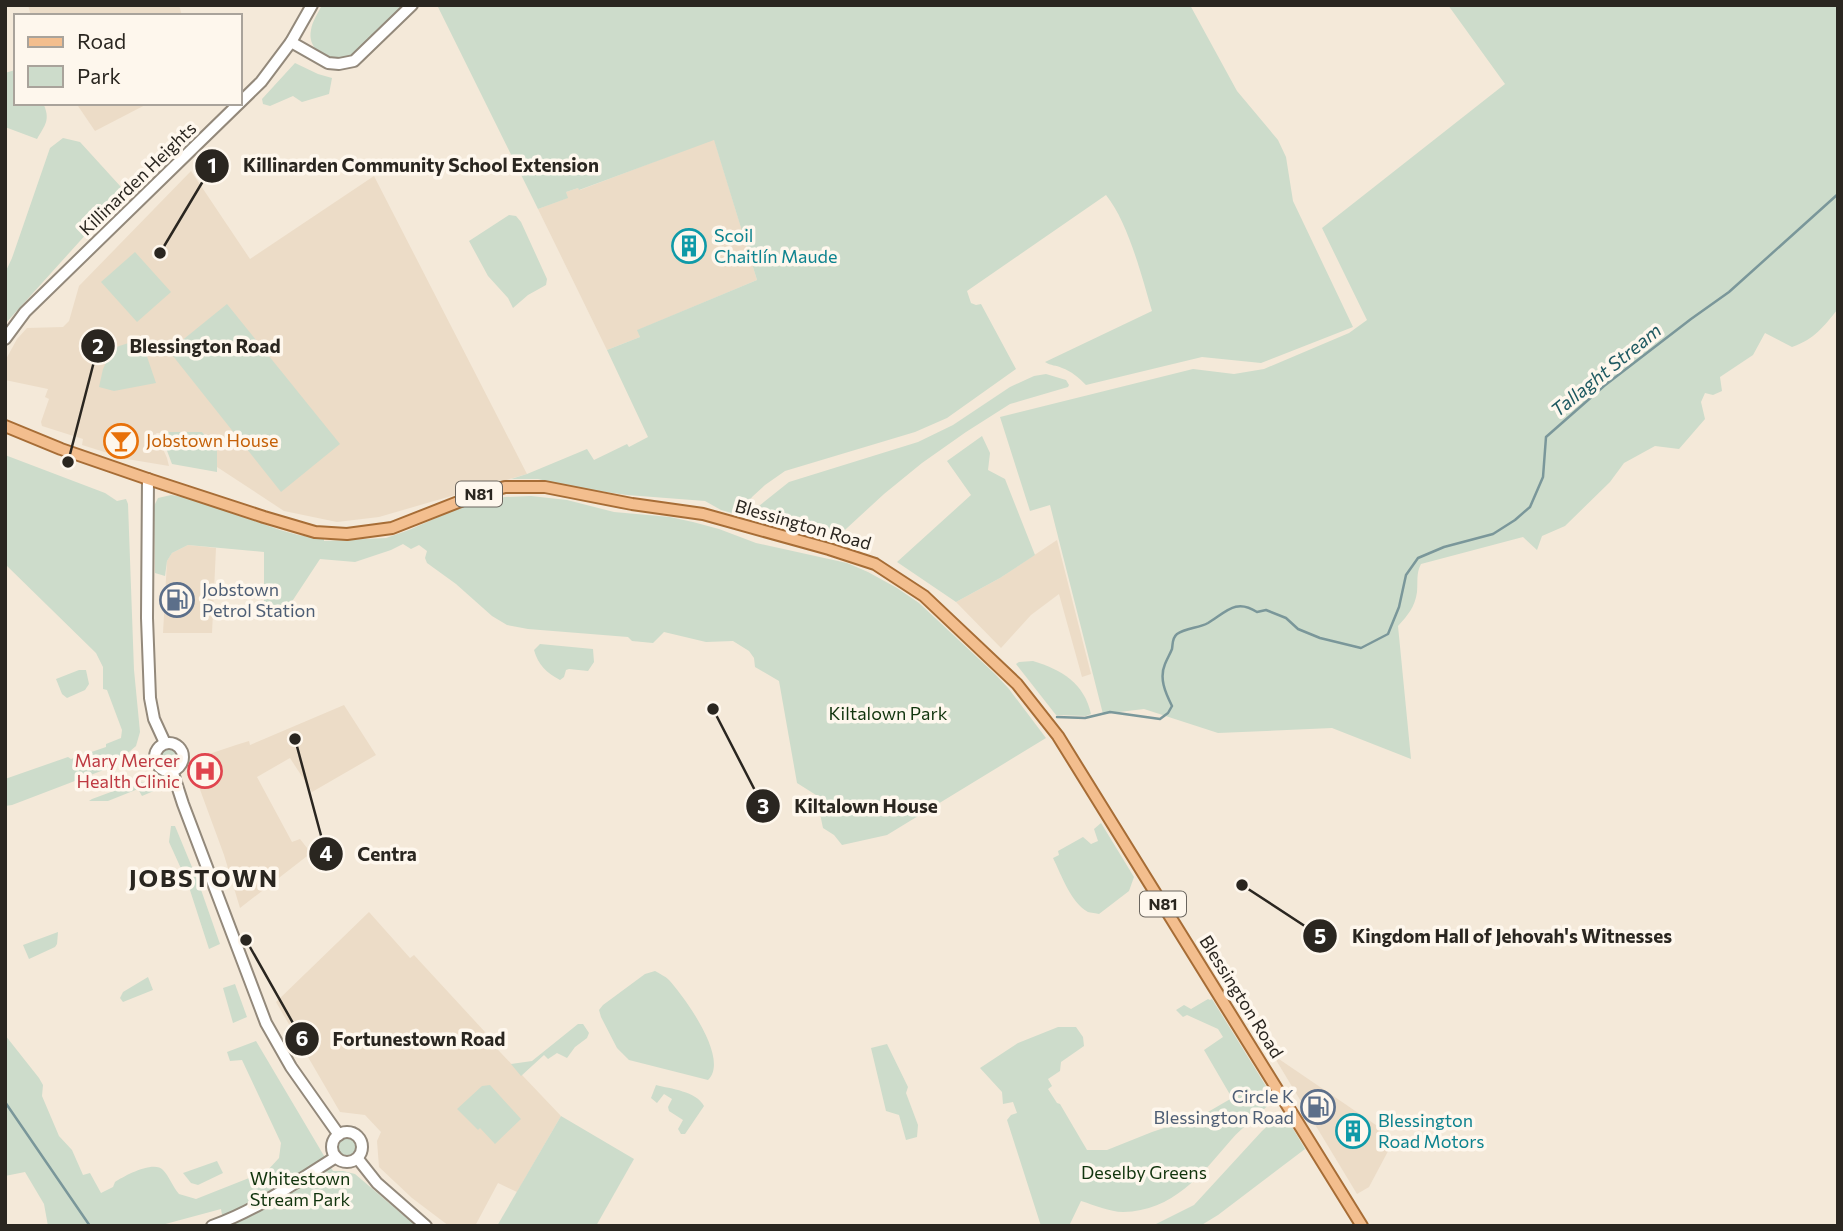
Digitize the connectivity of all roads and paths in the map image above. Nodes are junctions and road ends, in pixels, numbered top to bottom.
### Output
1 (312, 5) edge
2 (412, 5) edge
3 (291, 42) junction
4 (242, 102) edge
5 (239, 105) edge
6 (5, 339) edge
7 (5, 426) edge
8 (148, 479) junction
9 (165, 743) junction
10 (172, 770) junction
11 (339, 1135) junction
12 (336, 1157) junction
13 (358, 1158) junction
14 (212, 1226) edge
15 (426, 1226) edge
16 (1362, 1226) edge

1 - 3 street, Killinarden Heights
2 - 3 street
3 - 4 street, Killinarden Heights
5 - 6 street, Killinarden Heights
7 - 8 main road, Blessington Road / N81
8 - 9 street
8 - 16 main road, Blessington Road / N81
9 - 10 street
9 - 10 street
10 - 11 street
11 - 12 street
11 - 13 street
12 - 13 street
12 - 14 street
13 - 15 street

